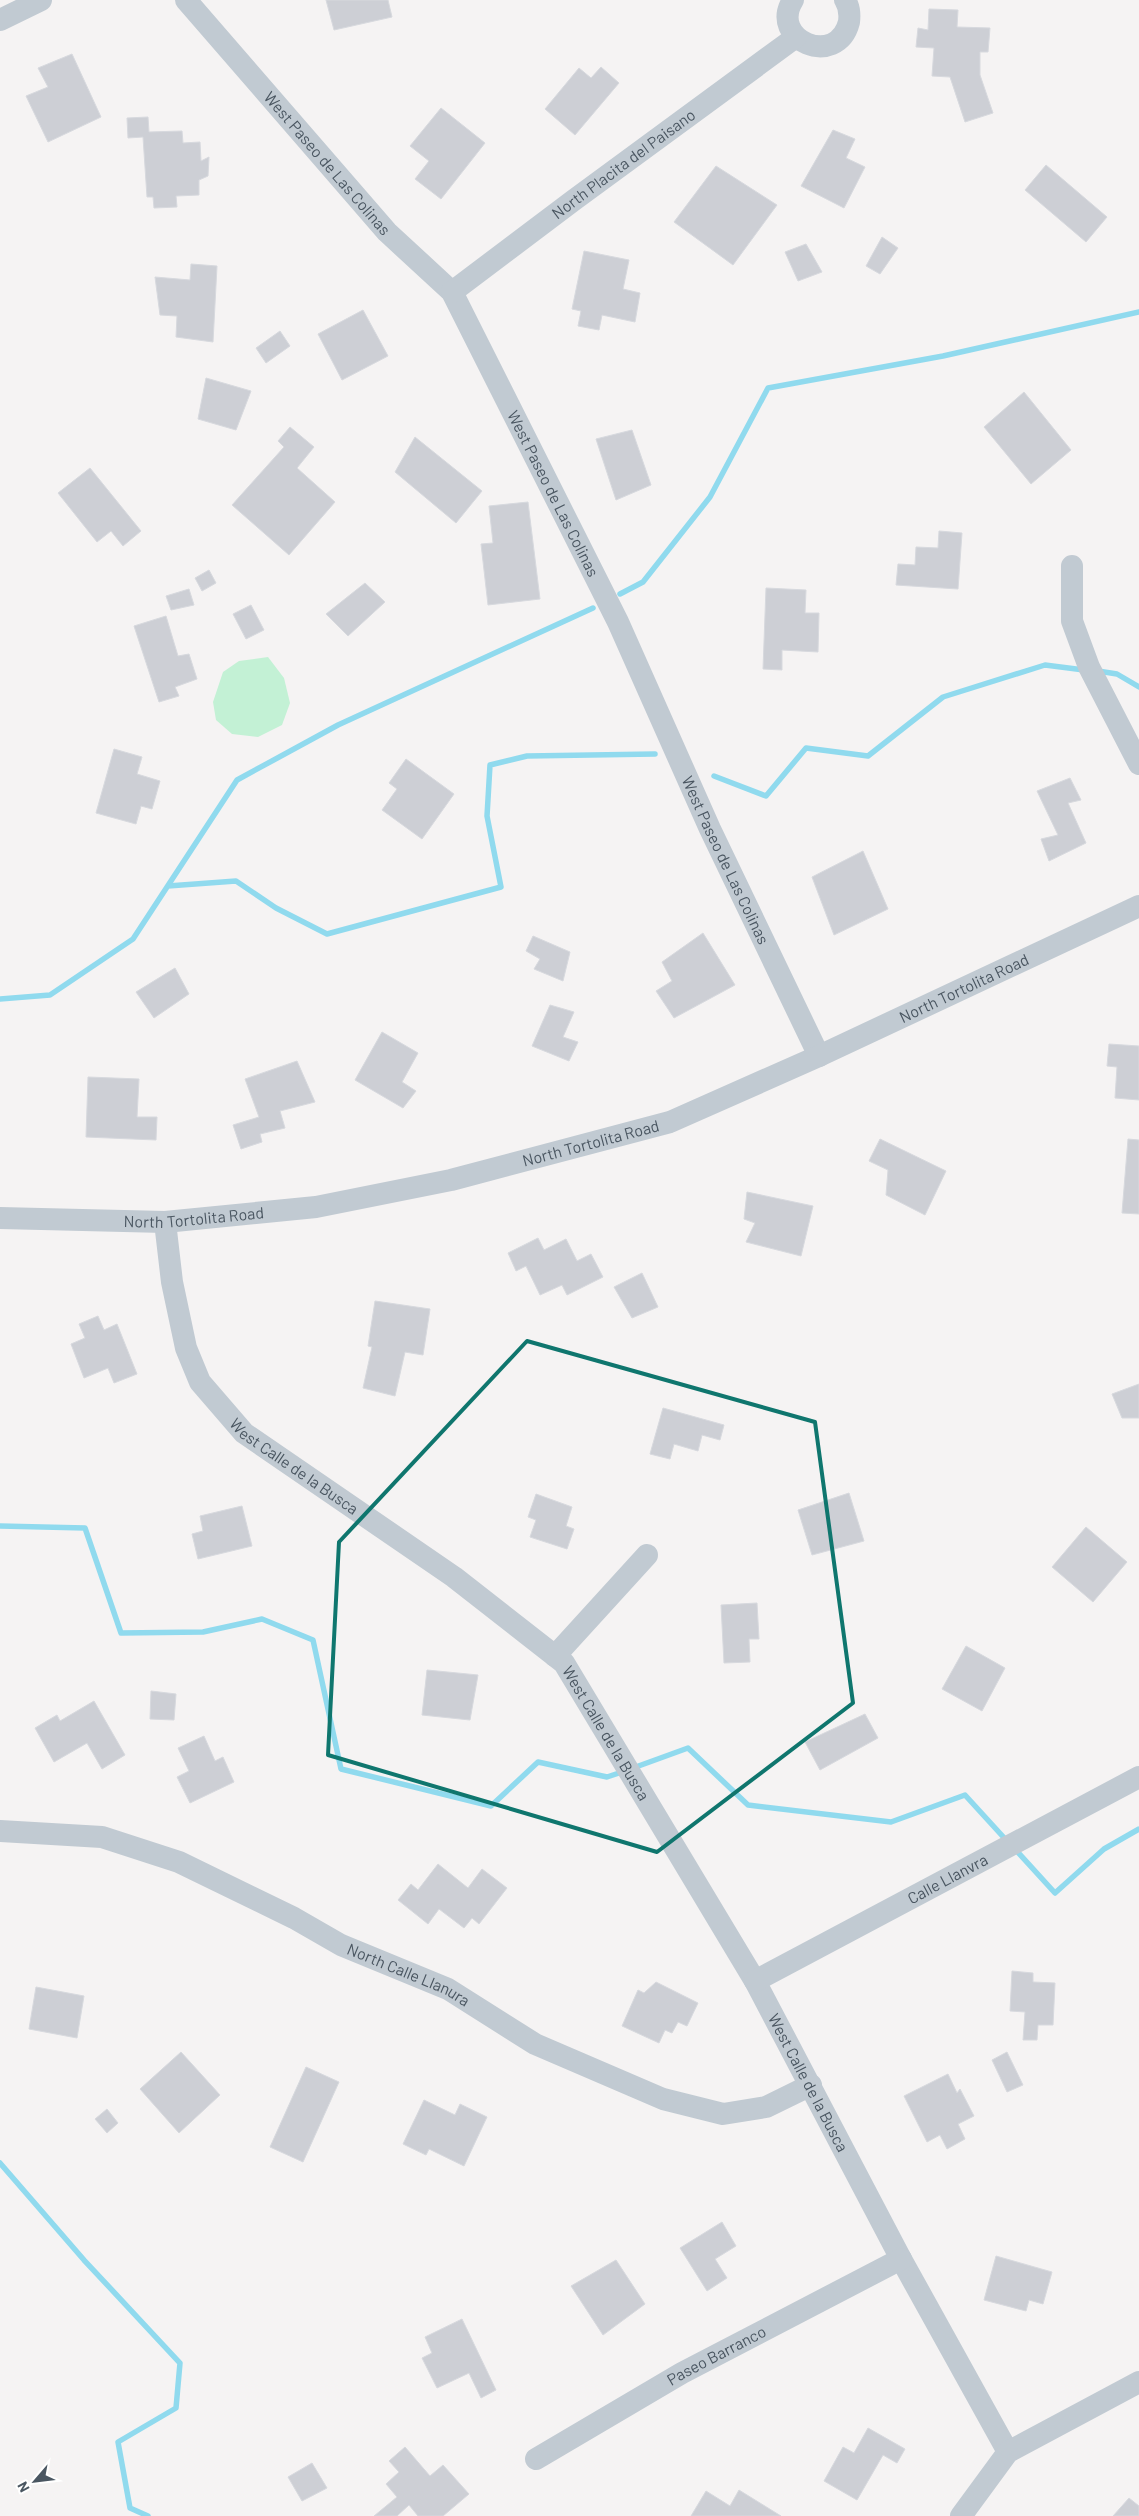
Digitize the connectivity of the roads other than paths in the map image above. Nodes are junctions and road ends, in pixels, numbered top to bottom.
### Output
1 (40, 0) edge
2 (186, 0) edge
3 (793, 0) edge
4 (845, 0) edge
5 (0, 20) edge
6 (796, 37) junction
7 (452, 292) junction
8 (1072, 566) dead end
9 (1139, 764) edge
10 (1139, 906) edge
11 (819, 1056) junction
12 (0, 1218) edge
13 (165, 1222) junction
14 (647, 1555) dead end
15 (555, 1656) junction
16 (1139, 1777) edge
17 (0, 1831) edge
18 (755, 1981) junction
19 (811, 2085) junction
20 (900, 2258) junction
21 (1139, 2382) edge
22 (1008, 2452) junction
23 (536, 2459) dead end
24 (961, 2516) edge

1 - 5 street
2 - 7 street, West Paseo de Las Colinas
3 - 6 street
4 - 6 street
6 - 7 street, North Placita del Paisano
7 - 11 street, West Paseo de Las Colinas
8 - 9 street
10 - 11 street, North Tortolita Road
11 - 13 street, North Tortolita Road
12 - 13 street, North Tortolita Road
13 - 15 street, West Calle de la Busca
14 - 15 street, West Calle de la Busca
15 - 18 street, West Calle de la Busca
16 - 18 street, Calle Llanvra
17 - 19 street, North Calle Llanura
18 - 19 street, West Calle de la Busca
19 - 20 street, West Calle de la Busca
20 - 22 street, West Calle de la Busca
20 - 23 street, Paseo Barranco
21 - 22 street
22 - 24 street

